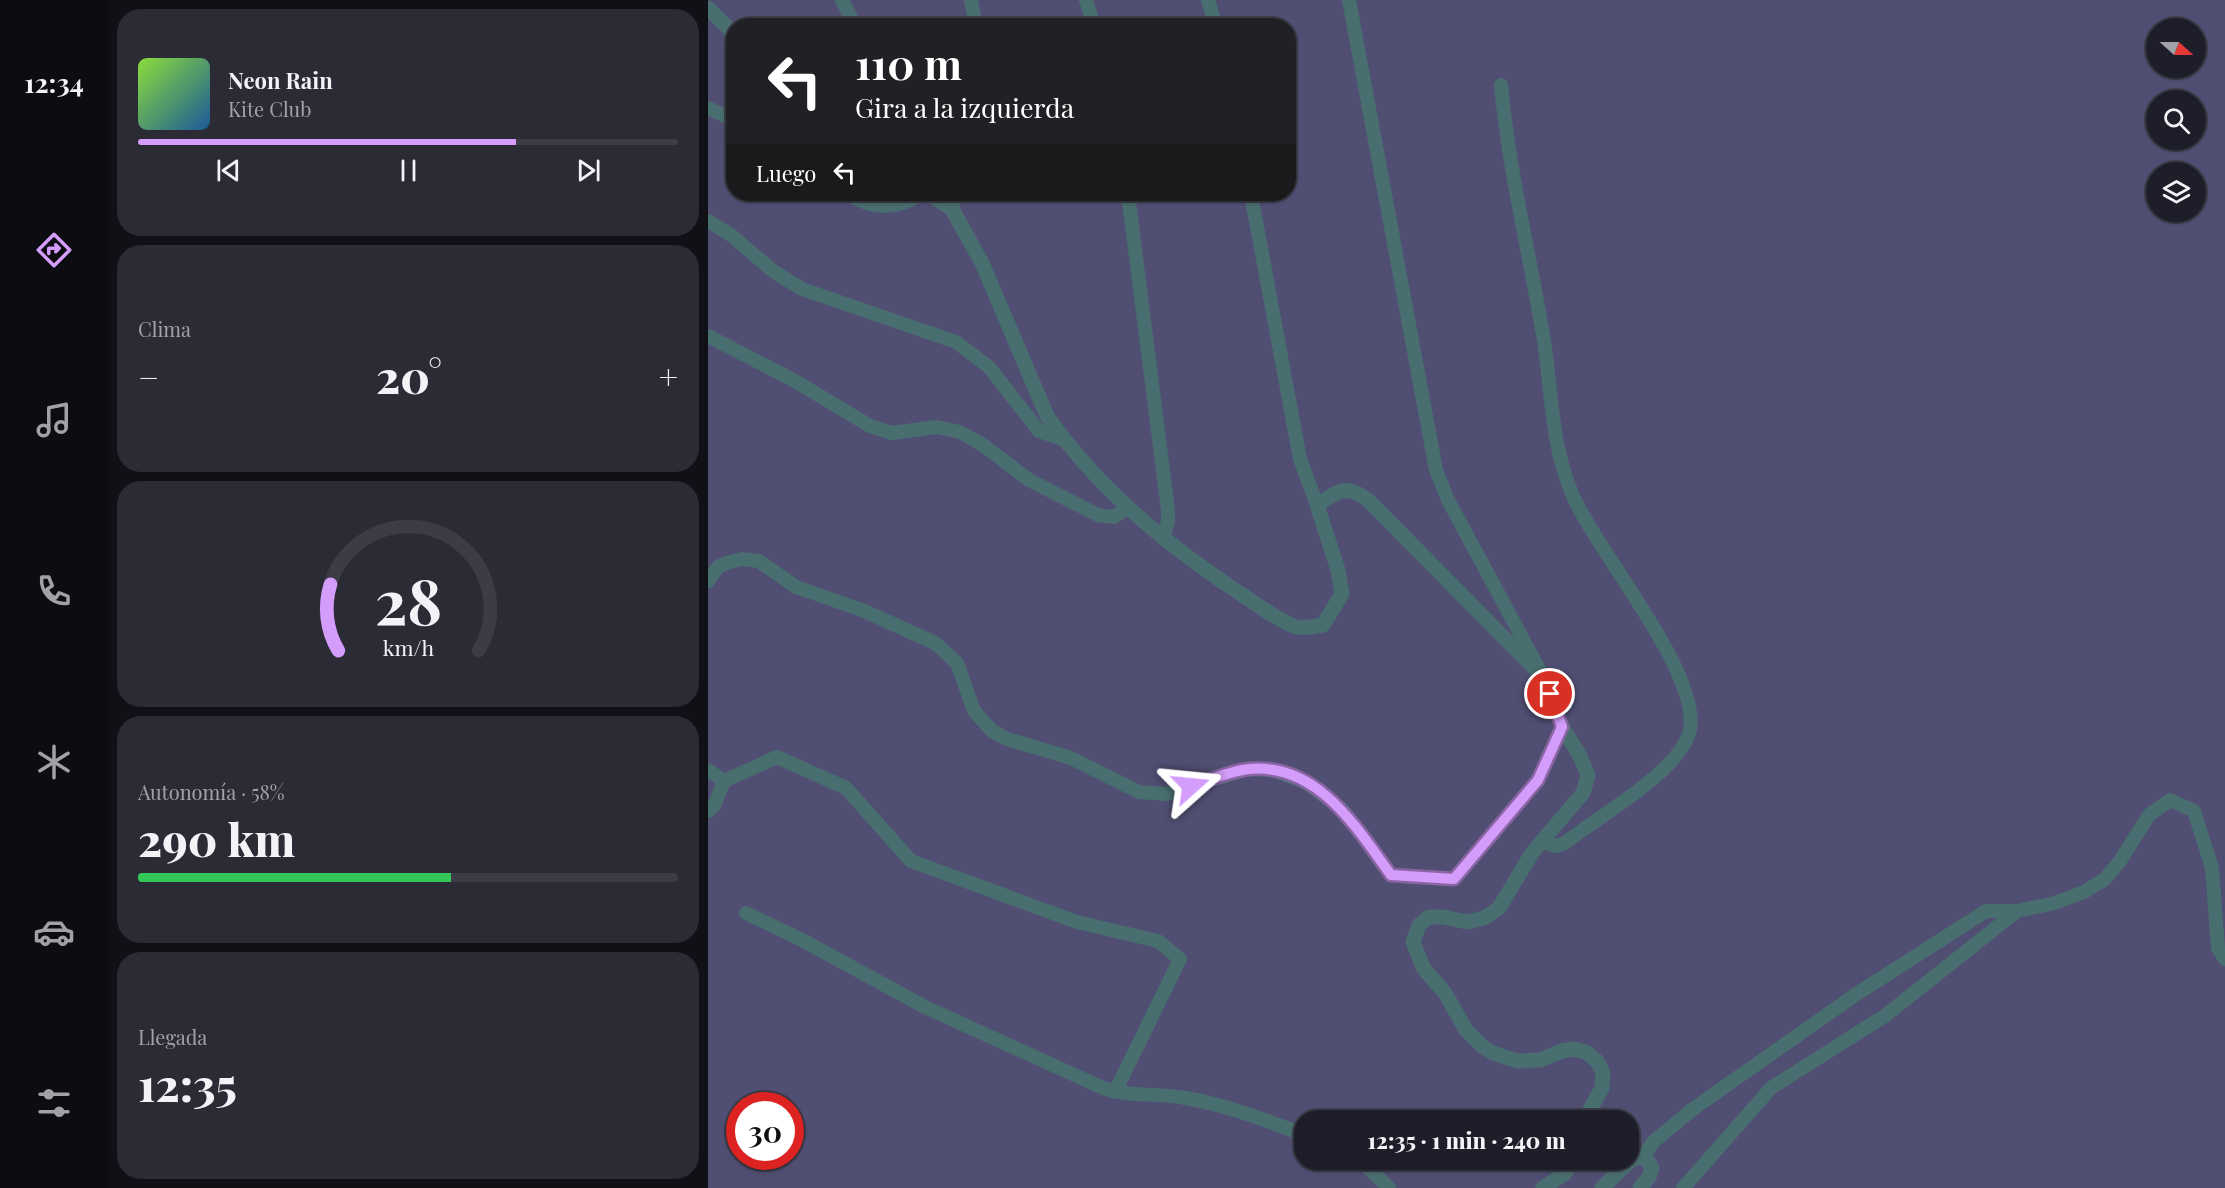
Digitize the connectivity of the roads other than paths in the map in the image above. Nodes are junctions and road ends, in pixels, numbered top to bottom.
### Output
1 (842, 0) edge
2 (971, 0) edge
3 (1086, 0) edge
4 (1208, 0) edge
5 (1349, 0) edge
6 (708, 8) edge
7 (851, 18) edge
8 (974, 18) edge
9 (1092, 18) edge
10 (1214, 18) edge
11 (726, 26) edge
12 (1501, 85) dead end
13 (708, 108) edge
14 (726, 116) edge
15 (860, 201) edge
16 (910, 201) edge
17 (954, 201) edge
18 (1129, 201) edge
19 (1252, 201) edge
20 (708, 221) edge
21 (708, 336) edge
22 (1063, 439) junction
23 (1317, 505) junction
24 (1127, 508) junction
25 (1164, 536) junction
26 (708, 581) edge
27 (1544, 678) junction
28 (1562, 727) junction
29 (708, 770) edge
30 (724, 781) junction
31 (708, 811) edge
32 (1542, 842) junction
33 (2017, 911) junction
34 (746, 913) dead end
35 (2225, 959) edge
36 (1115, 1092) junction
37 (1590, 1110) edge
38 (1294, 1131) edge
39 (1643, 1157) junction
40 (1370, 1170) edge
41 (1567, 1170) edge
42 (1389, 1188) edge
43 (1543, 1188) edge
44 (1602, 1188) edge
45 (1640, 1188) edge
46 (1683, 1188) edge

1 - 7 street
2 - 8 street
3 - 9 street
4 - 10 street
5 - 27 street
6 - 11 street
12 - 32 street
13 - 14 street
15 - 16 street
17 - 22 street
18 - 25 street
19 - 23 street
20 - 22 street
21 - 24 street
22 - 24 street
23 - 25 street
23 - 27 street
24 - 25 street
26 - 28 street
27 - 28 street
28 - 32 street
29 - 30 street
30 - 31 street
30 - 36 street
32 - 37 street
33 - 35 street
33 - 39 street
33 - 46 street
34 - 36 street
36 - 38 street
39 - 44 street
39 - 45 street
40 - 42 street
41 - 43 street

